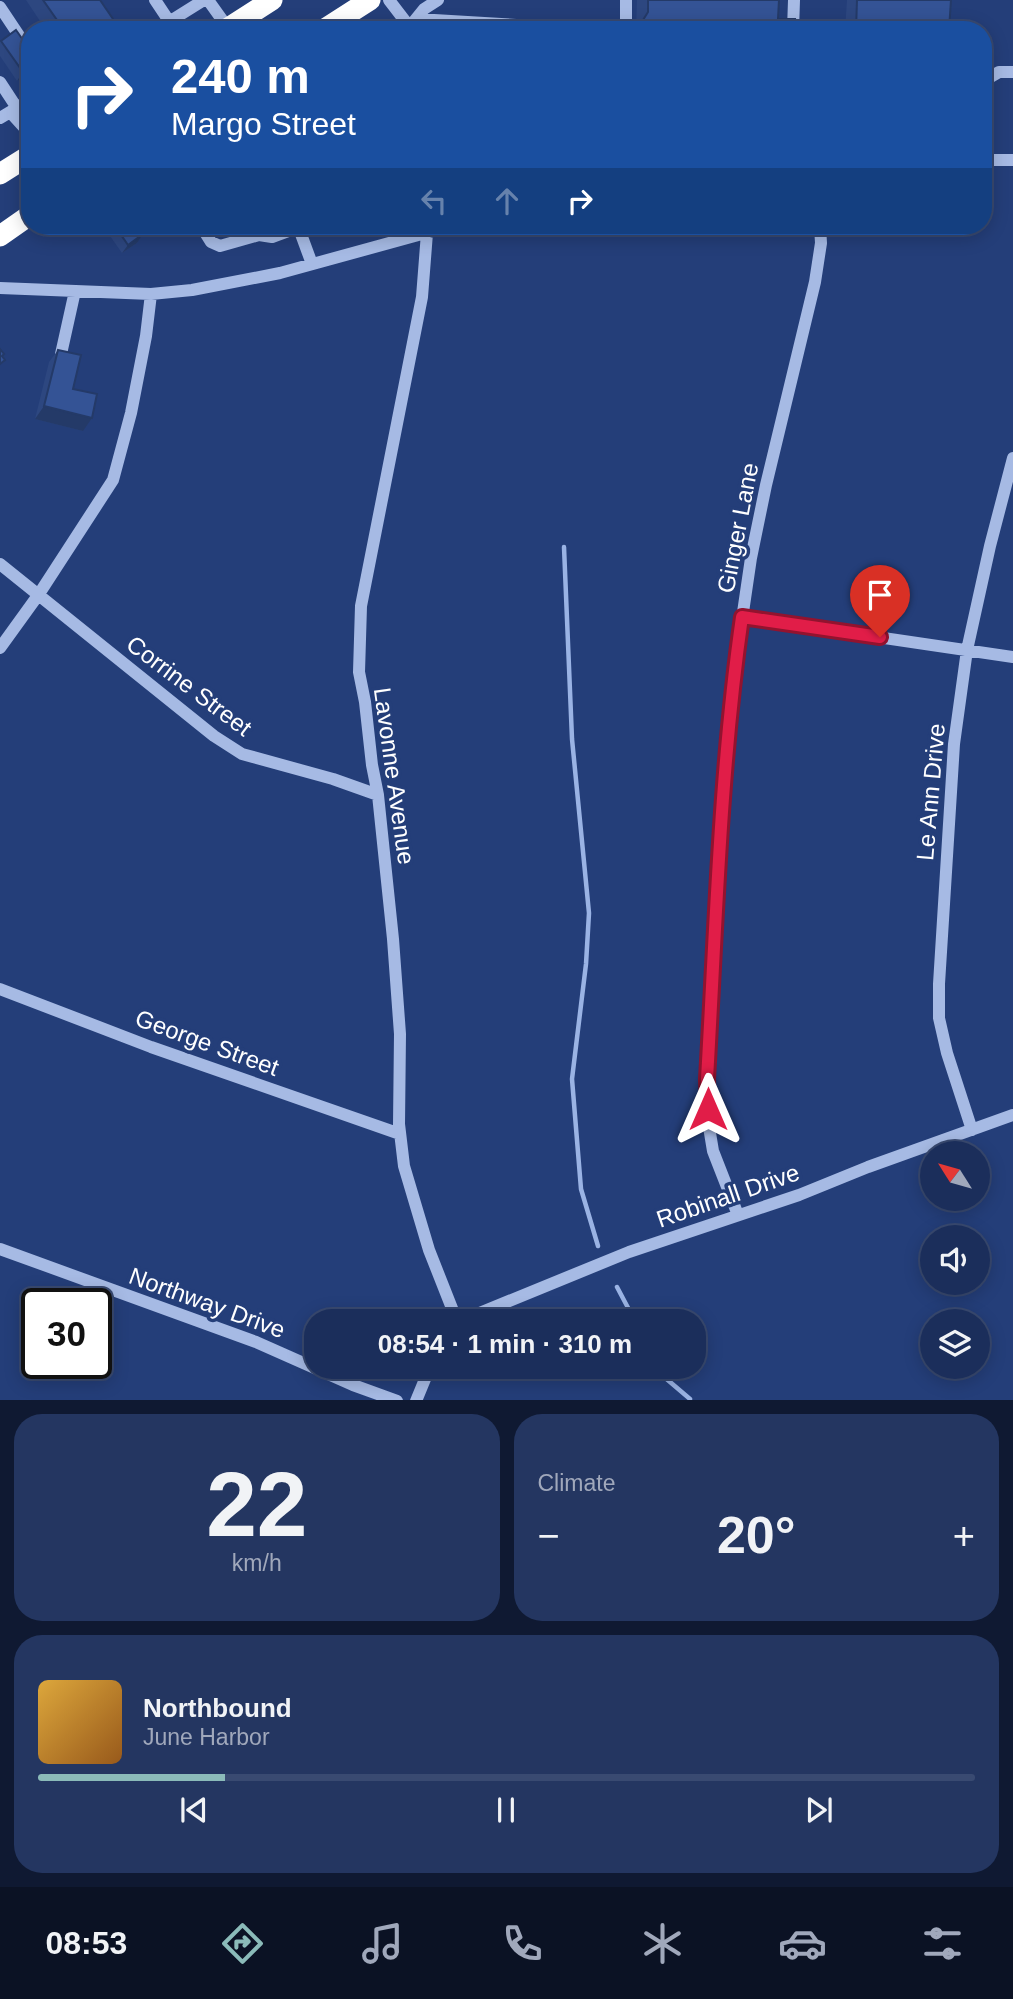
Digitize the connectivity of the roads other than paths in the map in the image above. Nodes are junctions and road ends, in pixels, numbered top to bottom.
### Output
1 (155, 0) edge
2 (272, 0) edge
3 (370, 0) edge
4 (390, 0) edge
5 (438, 0) edge
6 (626, 0) edge
7 (794, 0) edge
8 (201, 1) edge
9 (0, 7) edge
10 (169, 21) joint
11 (220, 21) edge
12 (239, 21) edge
13 (337, 21) edge
14 (406, 21) edge
15 (415, 21) edge
16 (625, 21) edge
17 (793, 21) edge
18 (21, 38) edge
19 (1013, 72) edge
20 (992, 76) edge
21 (0, 82) edge
22 (9, 113) edge
23 (992, 160) edge
24 (1013, 160) edge
25 (21, 161) edge
26 (0, 174) edge
27 (21, 221) edge
28 (207, 235) edge
29 (259, 235) edge
30 (259, 235) edge
31 (277, 235) edge
32 (301, 235) edge
33 (409, 235) edge
34 (426, 235) edge
35 (821, 235) edge
36 (0, 236) edge
37 (312, 264) junction
38 (3, 287) edge
39 (75, 291) junction
40 (151, 294) junction
41 (61, 354) edge
42 (1013, 458) edge
43 (0, 564) edge
44 (39, 594) junction
45 (742, 617) junction
46 (0, 648) edge
47 (967, 650) junction
48 (1013, 657) edge
49 (378, 795) junction
50 (0, 989) edge
51 (1013, 1115) edge
52 (972, 1130) junction
53 (400, 1134) junction
54 (738, 1215) junction
55 (0, 1250) edge
56 (453, 1309) edge
57 (488, 1309) edge
58 (425, 1379) edge
59 (394, 1400) edge
60 (416, 1400) edge

1 - 10 street
2 - 12 highway
3 - 13 highway
4 - 14 street
5 - 15 street
6 - 16 street
7 - 17 street
8 - 10 street
8 - 11 street
9 - 18 street
19 - 20 street
21 - 22 street
23 - 24 street
25 - 26 highway
27 - 36 highway
28 - 29 street
30 - 31 street
32 - 37 street
33 - 37 street
34 - 49 street, Lavonne Avenue
35 - 45 street, Ginger Lane
37 - 40 street
38 - 39 street
39 - 40 street
39 - 41 street
40 - 44 street
42 - 47 street, Le Ann Drive
43 - 44 street, Corrine Street
44 - 46 street
44 - 49 street, Corrine Street
45 - 47 street
45 - 54 street, Ginger Lane
47 - 48 street
47 - 52 street, Le Ann Drive
49 - 53 street, Lavonne Avenue
50 - 53 street, George Street
51 - 52 street, Robinall Drive
52 - 54 street, Robinall Drive
53 - 56 street, Lavonne Avenue
54 - 57 street, Robinall Drive
55 - 59 street, Northway Drive
58 - 60 street

